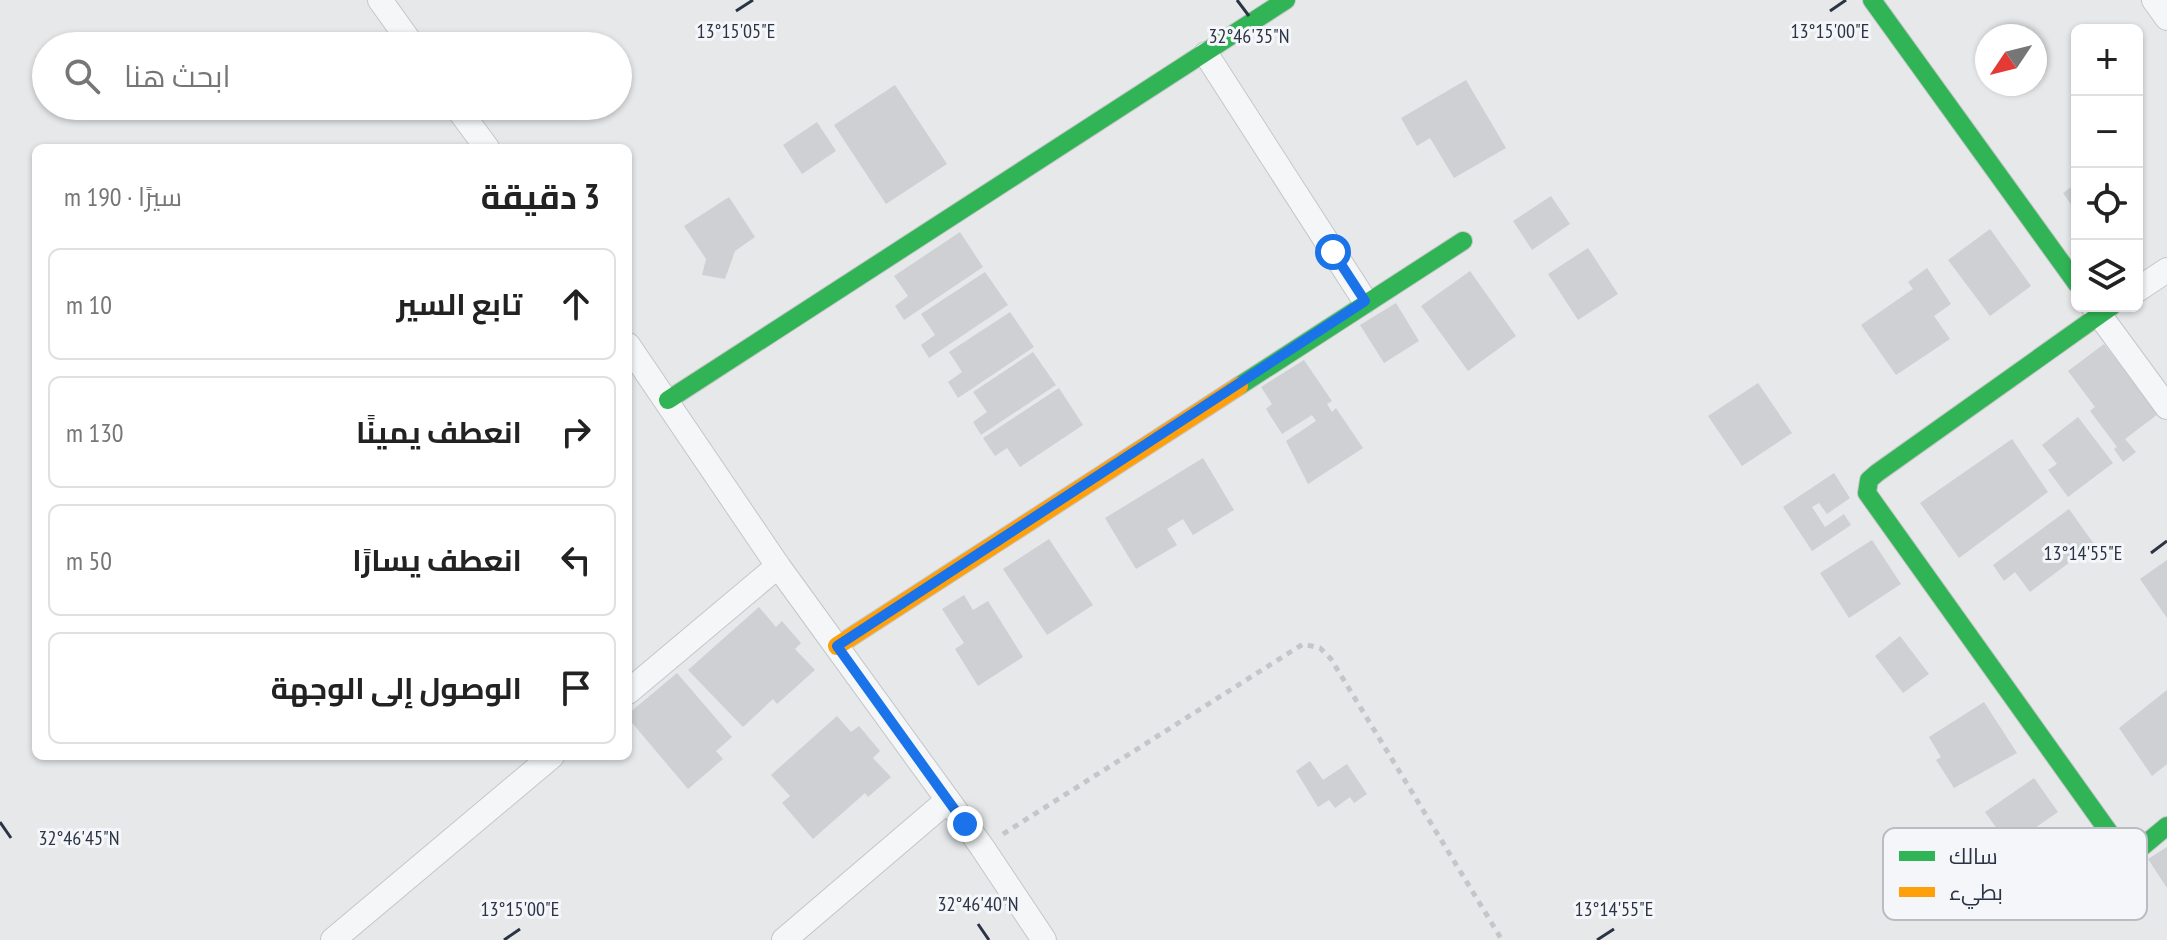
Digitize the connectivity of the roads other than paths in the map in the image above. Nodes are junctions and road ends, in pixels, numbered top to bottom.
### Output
1 (380, 0) edge
2 (1286, 0) edge
3 (1872, 0) edge
4 (2154, 0) edge
5 (2167, 18) edge
6 (403, 32) edge
7 (1206, 54) junction
8 (466, 120) edge
9 (484, 144) edge
10 (1463, 241) dead end
11 (2167, 270) edge
12 (2071, 276) edge
13 (2143, 286) edge
14 (1365, 301) junction
15 (2097, 312) edge
16 (2103, 312) edge
17 (632, 350) edge
18 (668, 400) junction
19 (2167, 407) edge
20 (778, 566) junction
21 (837, 646) junction
22 (632, 689) edge
23 (547, 760) edge
24 (948, 800) junction
25 (2167, 826) edge
26 (2106, 828) edge
27 (2147, 843) edge
28 (333, 940) edge
29 (784, 940) edge
30 (1044, 940) edge

1 - 6 street
2 - 7 street
3 - 12 street
4 - 5 street
7 - 14 street
7 - 18 street
8 - 9 street
10 - 14 street
11 - 13 street
14 - 21 street
15 - 26 street
16 - 19 street
17 - 18 street
18 - 20 street
20 - 21 street
20 - 22 street
21 - 24 street
23 - 28 street
24 - 29 street
24 - 30 street
25 - 27 street

